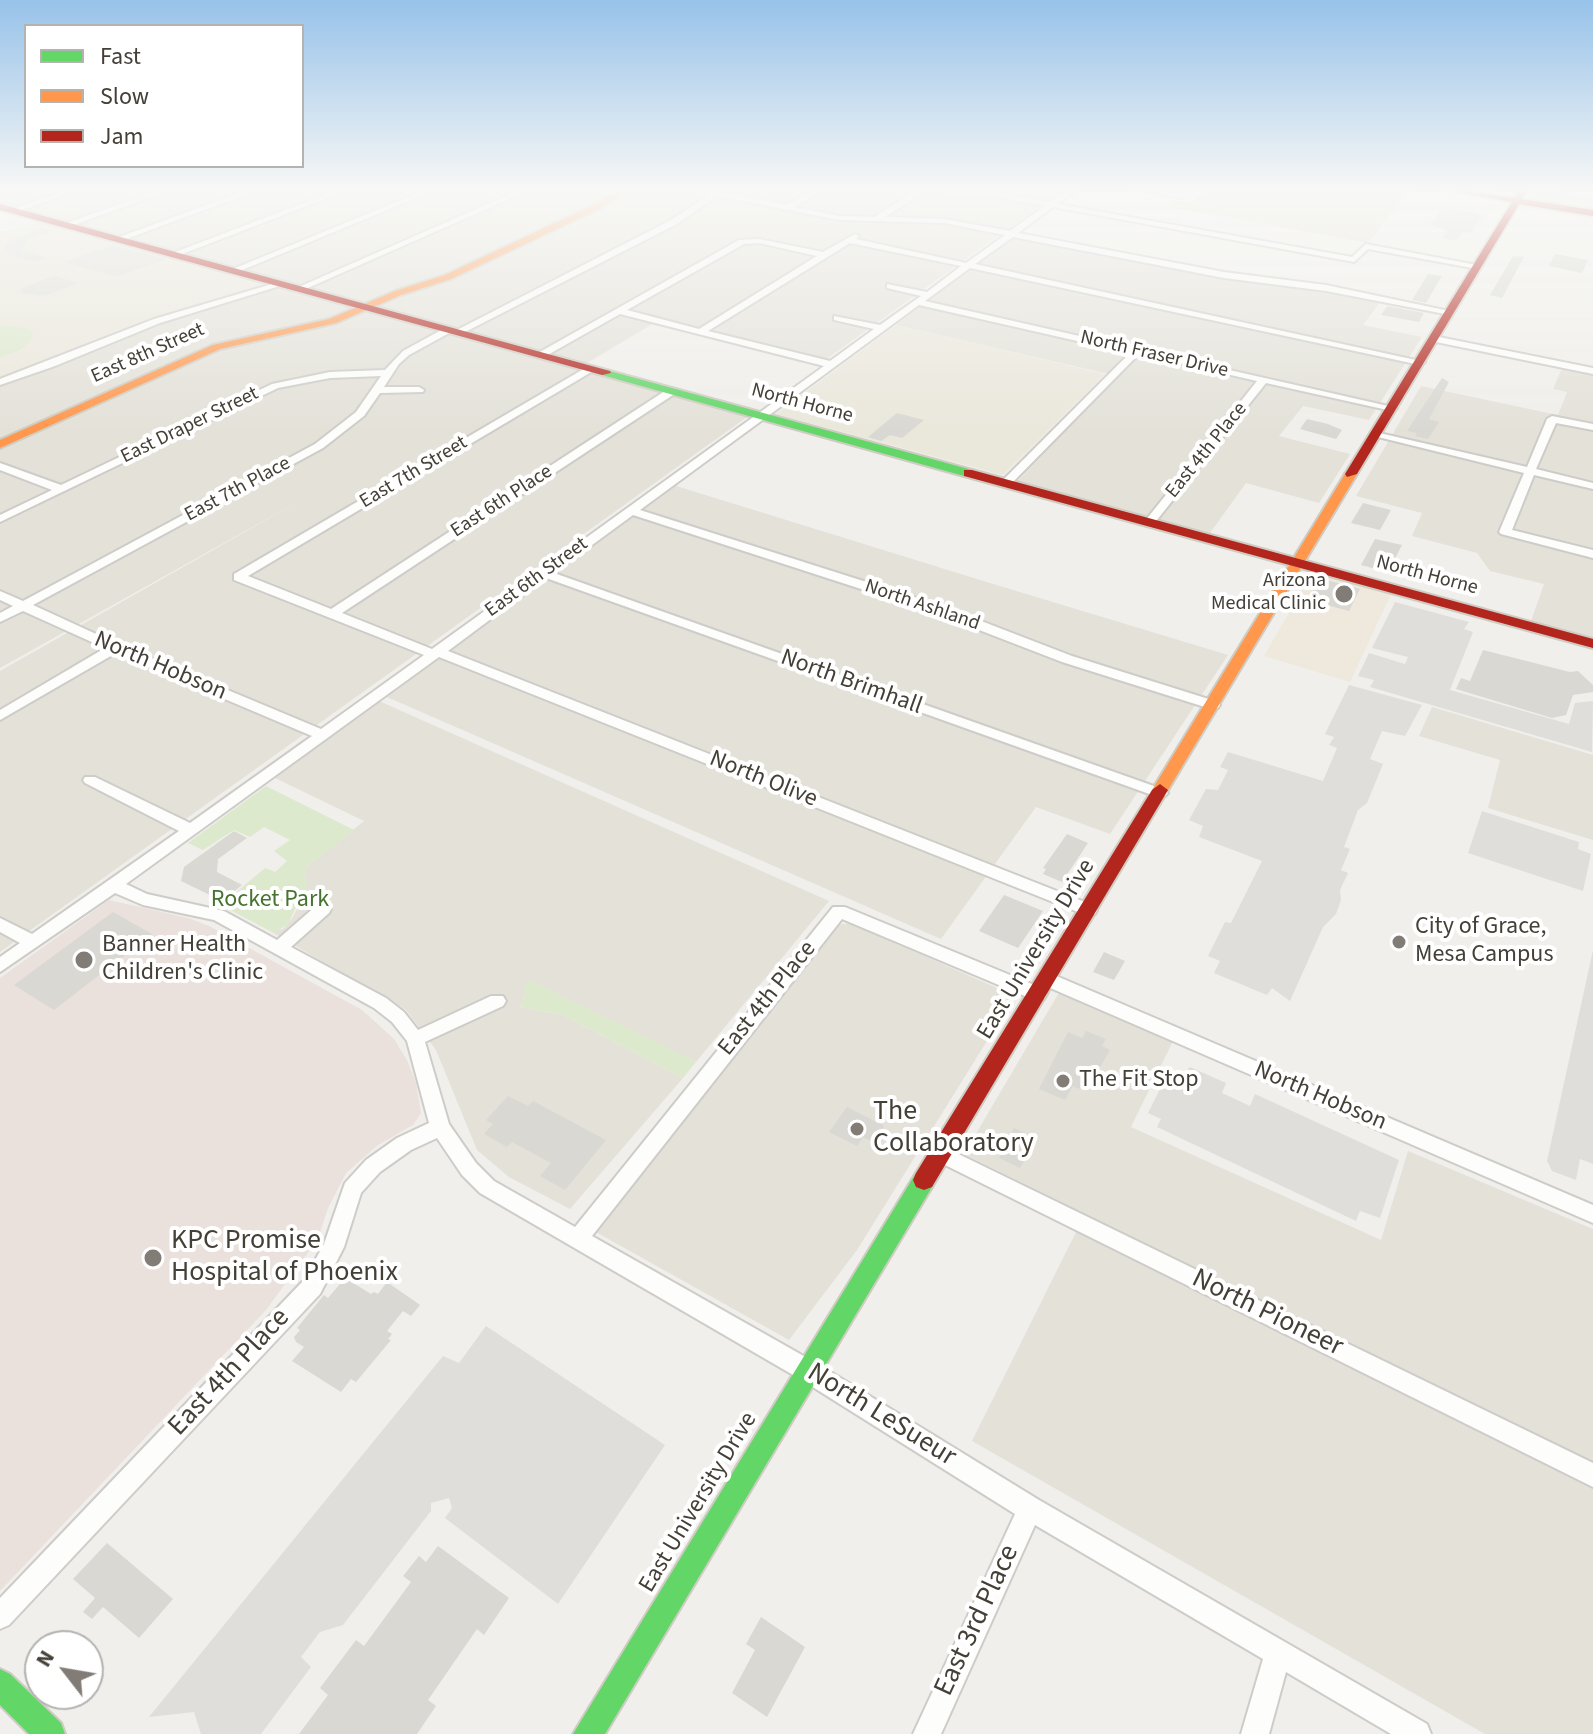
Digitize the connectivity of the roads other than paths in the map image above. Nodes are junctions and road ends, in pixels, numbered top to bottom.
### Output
1 (228, 270) edge
2 (329, 270) edge
3 (463, 270) edge
4 (577, 270) edge
5 (693, 270) edge
6 (801, 270) edge
7 (961, 270) edge
8 (991, 270) edge
9 (1198, 270) edge
10 (1476, 270) edge
11 (232, 271) joint
12 (290, 286) junction
13 (890, 286) dead end
14 (921, 298) junction
15 (365, 307) junction
16 (618, 311) junction
17 (1450, 312) junction
18 (837, 318) dead end
19 (880, 328) junction
20 (453, 331) junction
21 (700, 332) junction
22 (1434, 339) junction
23 (1137, 351) junction
24 (541, 355) junction
25 (1420, 362) junction
26 (829, 364) junction
27 (590, 369) junction
28 (1593, 371) edge
29 (390, 373) junction
30 (1264, 379) junction
31 (0, 382) edge
32 (377, 390) junction
33 (419, 390) dead end
34 (672, 391) junction
35 (1392, 408) junction
36 (760, 415) junction
37 (1593, 427) edge
38 (1375, 435) junction
39 (0, 444) edge
40 (0, 466) edge
41 (1530, 471) junction
42 (1007, 482) junction
43 (1593, 486) edge
44 (60, 489) junction
45 (629, 510) junction
46 (0, 519) edge
47 (1149, 523) junction
48 (1593, 554) edge
49 (1299, 564) junction
50 (543, 573) junction
51 (238, 577) joint
52 (0, 595) edge
53 (23, 606) junction
54 (332, 614) junction
55 (0, 618) edge
56 (1593, 644) edge
57 (115, 648) junction
58 (435, 653) junction
59 (1213, 705) junction
60 (0, 716) edge
61 (322, 735) junction
62 (90, 780) dead end
63 (1160, 793) junction
64 (190, 830) junction
65 (113, 885) junction
66 (323, 909) dead end
67 (1089, 910) junction
68 (839, 911) joint
69 (0, 924) edge
70 (32, 942) junction
71 (280, 947) junction
72 (0, 966) edge
73 (1042, 987) junction
74 (497, 1001) dead end
75 (415, 1039) junction
76 (440, 1127) junction
77 (942, 1154) junction
78 (1593, 1214) edge
79 (579, 1237) junction
80 (808, 1371) junction
81 (1593, 1475) edge
82 (1030, 1509) junction
83 (0, 1616) edge
84 (1278, 1653) junction
85 (0, 1684) edge
86 (50, 1734) edge
87 (588, 1734) edge
88 (927, 1734) edge
89 (1255, 1734) edge
90 (1417, 1734) edge

1 - 11 street, North Horne
2 - 12 street
3 - 15 street, East 8th Street
4 - 20 street, East 7th Place
5 - 16 street
6 - 21 street
7 - 14 street, East 6th Street
8 - 25 street
9 - 17 street
10 - 17 street, East University Drive
11 - 12 street, North Horne
12 - 15 street, North Horne
12 - 31 street
13 - 14 street, North Fraser Drive
14 - 19 street, East 6th Street
14 - 23 street, North Fraser Drive
15 - 20 street, North Horne
15 - 39 street, East 8th Street
16 - 21 street
16 - 24 street
17 - 22 street, East University Drive
18 - 19 street
19 - 26 street, East 6th Street
20 - 24 street, North Horne
20 - 29 street, East 7th Place
21 - 26 street
22 - 25 street, East University Drive
22 - 28 street
23 - 30 street, North Fraser Drive
23 - 42 street
24 - 27 street, North Horne
25 - 35 street, East University Drive
26 - 36 street, East 6th Street
27 - 34 street, North Horne
27 - 51 street, East 7th Street
29 - 32 street, East 7th Place
29 - 44 street, East Draper Street
30 - 35 street, North Fraser Drive
30 - 47 street, East 4th Place
32 - 33 street
32 - 53 street, East 7th Place
34 - 36 street, North Horne
34 - 54 street, East 6th Place
35 - 38 street, East University Drive
36 - 42 street, North Horne
36 - 45 street, East 6th Street
37 - 41 street
38 - 41 street
38 - 49 street, East University Drive
40 - 44 street
41 - 43 street
41 - 48 street
42 - 47 street, North Horne
44 - 46 street, East Draper Street
45 - 50 street, East 6th Street
45 - 59 street, North Ashland
47 - 49 street, North Horne
49 - 56 street, North Horne
49 - 59 street, East University Drive
50 - 58 street, East 6th Street
50 - 63 street, North Brimhall
51 - 54 street, North Olive
52 - 53 street, North Hobson
53 - 55 street, East 7th Place
53 - 57 street, North Hobson
54 - 58 street, North Olive
57 - 60 street
57 - 61 street, North Hobson
58 - 61 street, East 6th Street
58 - 67 street, North Olive
59 - 63 street, East University Drive
61 - 64 street, East 6th Street
62 - 64 street
63 - 67 street, East University Drive
64 - 65 street, East 6th Street
65 - 70 street, East 6th Street
65 - 71 street, North LeSueur
66 - 71 street
67 - 73 street, East University Drive
68 - 73 street, North Hobson
68 - 79 street, East 4th Place
69 - 70 street
70 - 72 street, East 6th Street
71 - 75 street, North LeSueur
73 - 77 street, East University Drive
73 - 78 street, North Hobson
74 - 75 street
75 - 76 street, North LeSueur
76 - 79 street, North LeSueur
76 - 83 street, East 4th Place
77 - 80 street, East University Drive
77 - 81 street, North Pioneer
79 - 80 street, North LeSueur
80 - 82 street, North LeSueur
80 - 87 street, East University Drive
82 - 84 street, North LeSueur
82 - 88 street, East 3rd Place
84 - 89 street
84 - 90 street, North LeSueur
85 - 86 street

